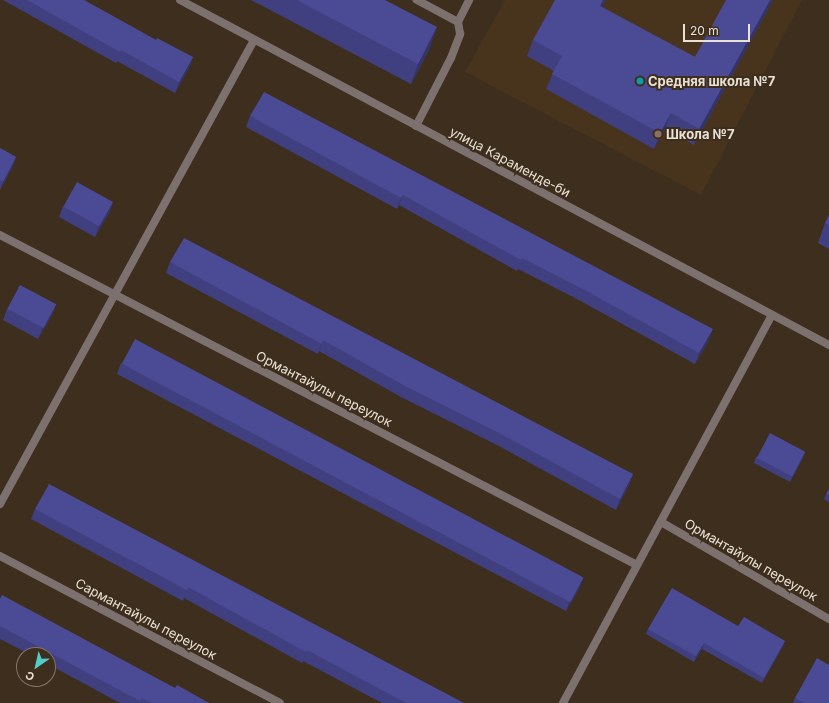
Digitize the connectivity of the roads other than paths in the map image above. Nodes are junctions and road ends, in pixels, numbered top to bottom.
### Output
1 (180, 0) edge
2 (417, 0) edge
3 (469, 0) edge
4 (458, 22) junction
5 (254, 40) junction
6 (416, 126) junction
7 (0, 235) edge
8 (115, 295) junction
9 (772, 315) junction
10 (829, 345) edge
11 (0, 504) edge
12 (661, 522) junction
13 (0, 556) edge
14 (637, 565) junction
15 (829, 619) edge
16 (280, 703) edge
17 (563, 703) edge

1 - 5 street, улица Караменде-би
2 - 4 street
3 - 4 street
4 - 6 street
5 - 6 street, улица Караменде-би
5 - 8 street
6 - 9 street, улица Караменде-би
7 - 8 street, Ормантайулы переулок
8 - 11 street
8 - 14 street, Ормантайулы переулок
9 - 10 street, улица Караменде-би
9 - 12 street
12 - 14 street
12 - 15 street, Ормантайулы переулок
13 - 16 street, Сармантайулы переулок
14 - 17 street

